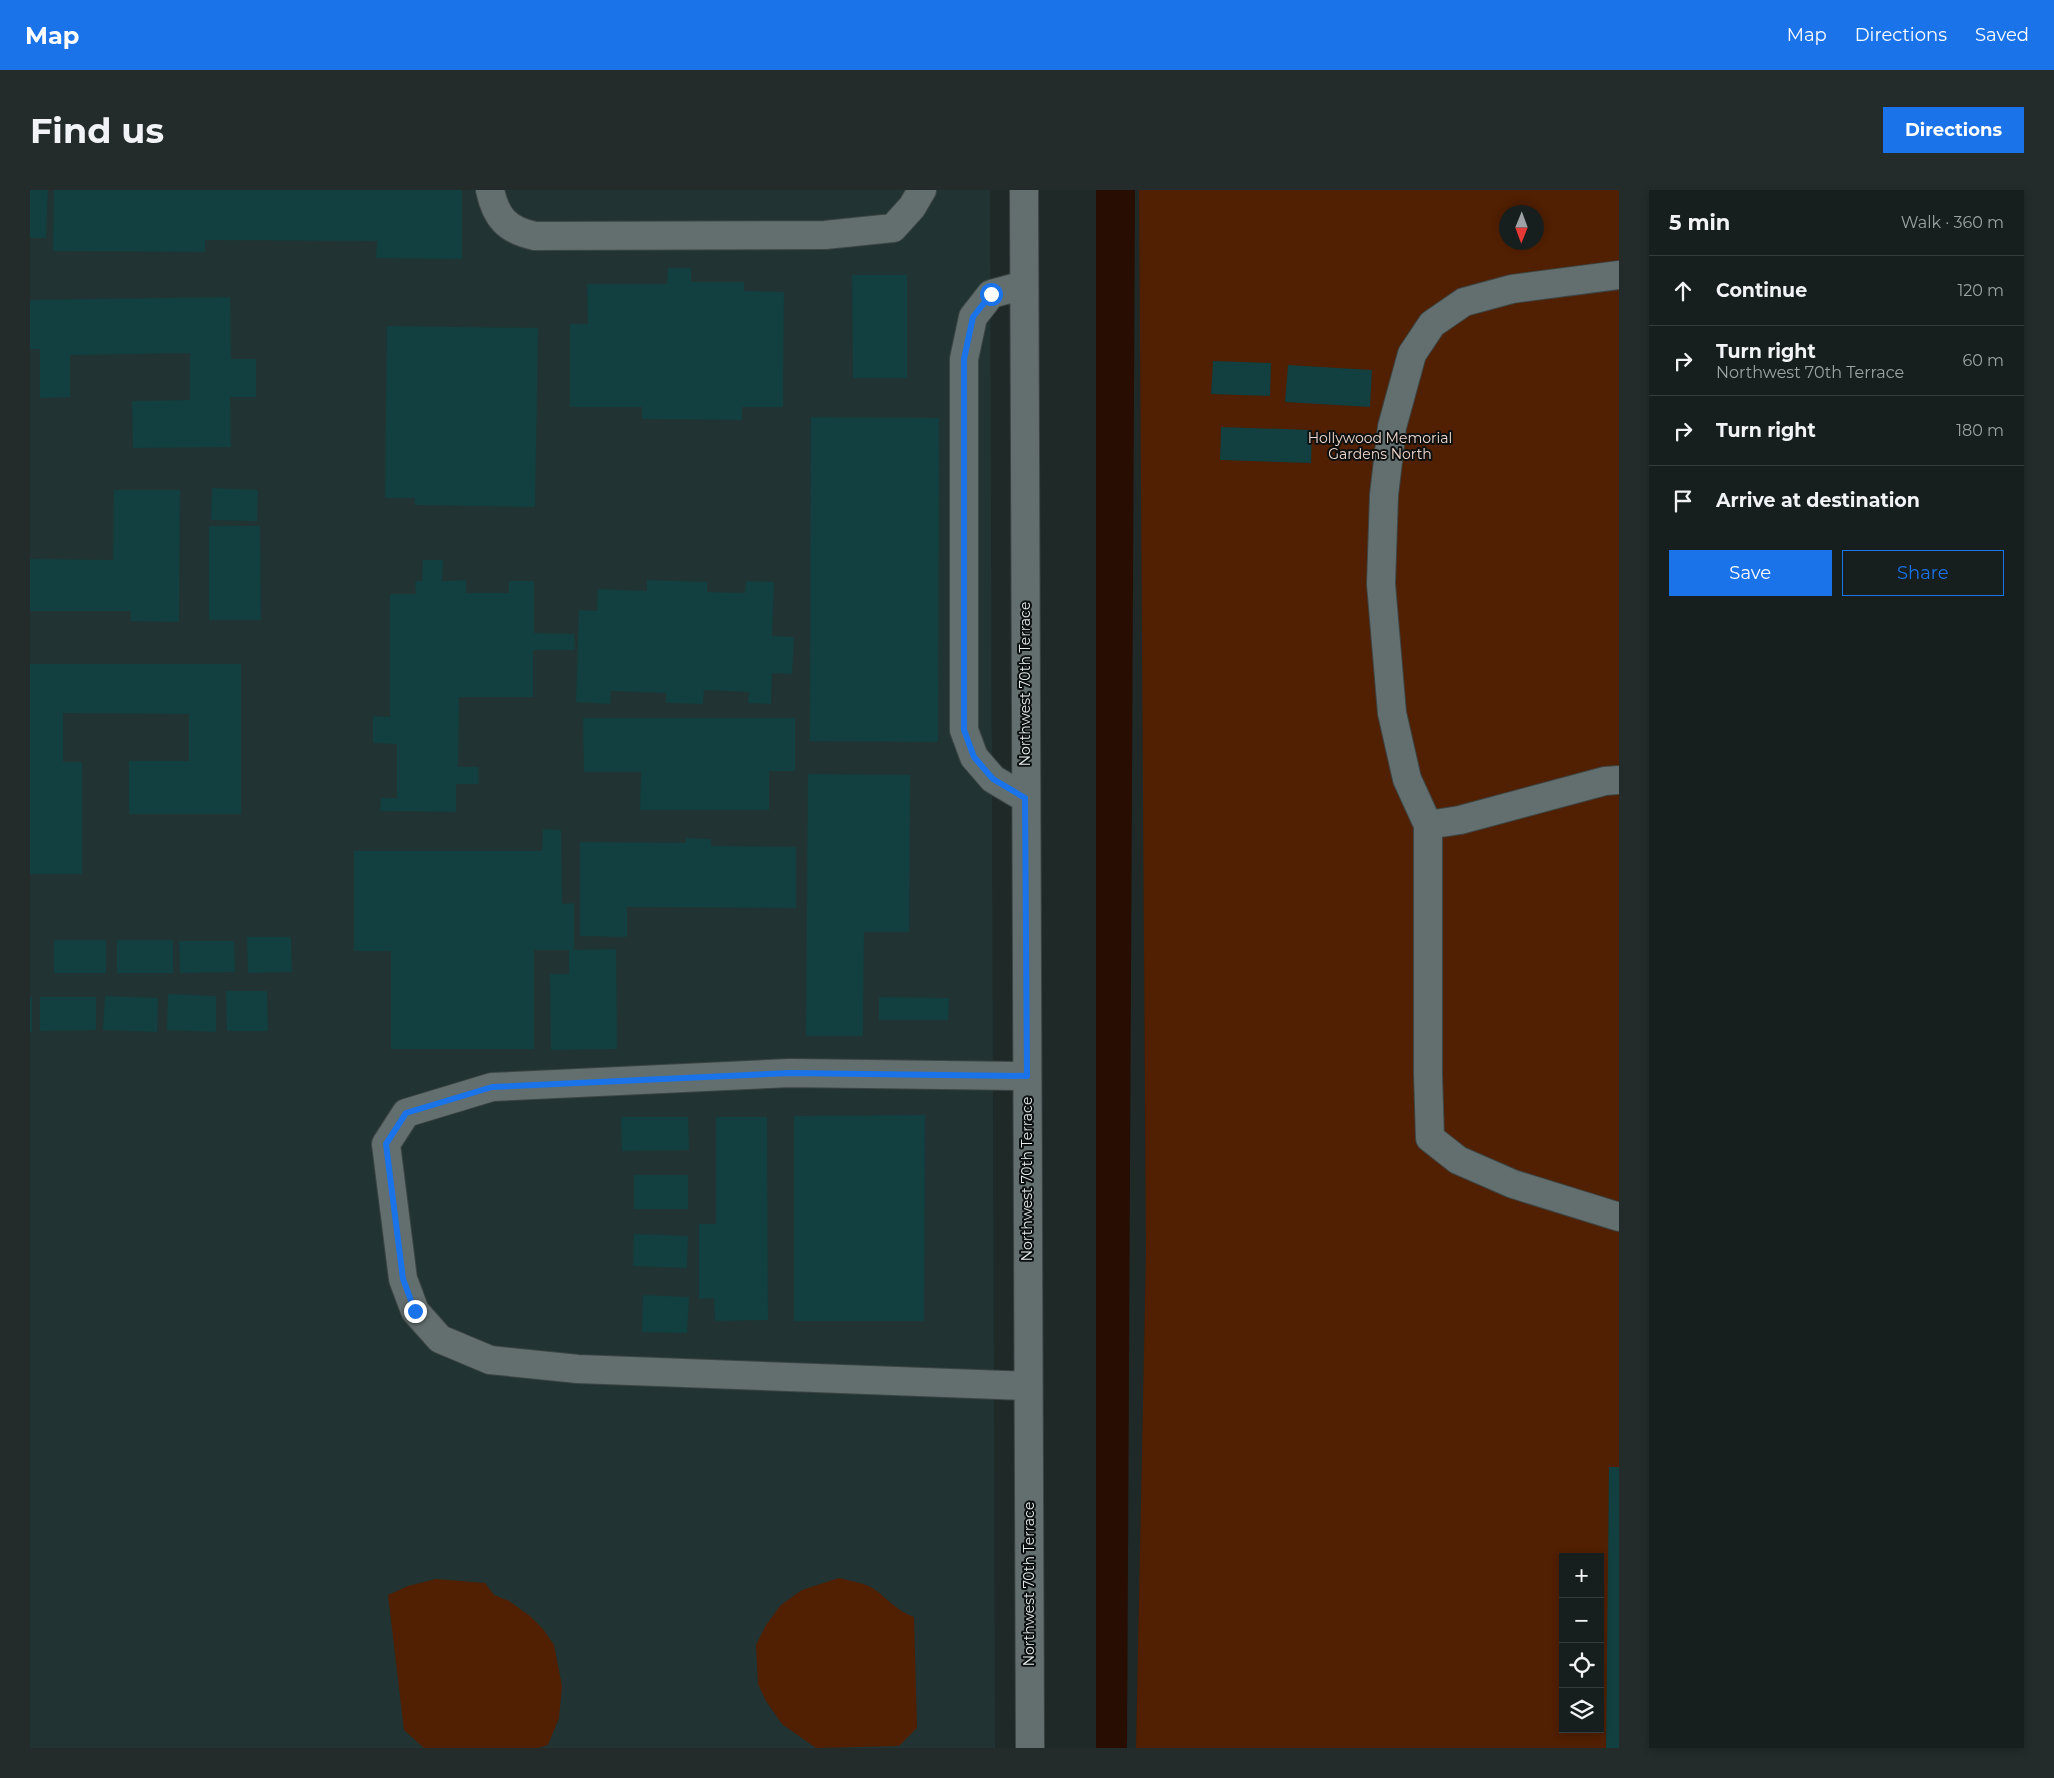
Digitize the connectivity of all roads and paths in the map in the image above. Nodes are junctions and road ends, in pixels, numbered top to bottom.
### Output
1 (490, 190) edge
2 (922, 190) edge
3 (1024, 190) edge
4 (1619, 275) edge
5 (1024, 285) junction
6 (1619, 780) edge
7 (1025, 798) junction
8 (1428, 825) junction
9 (1027, 1076) junction
10 (1619, 1217) edge
11 (1028, 1386) junction
12 (1030, 1748) edge

1 - 2 street
3 - 5 street, Northwest 70th Terrace
4 - 8 street
5 - 7 street, Northwest 70th Terrace
5 - 7 street
6 - 8 street
7 - 9 street, Northwest 70th Terrace
8 - 10 street
9 - 11 street, Northwest 70th Terrace
9 - 11 street
11 - 12 street, Northwest 70th Terrace

